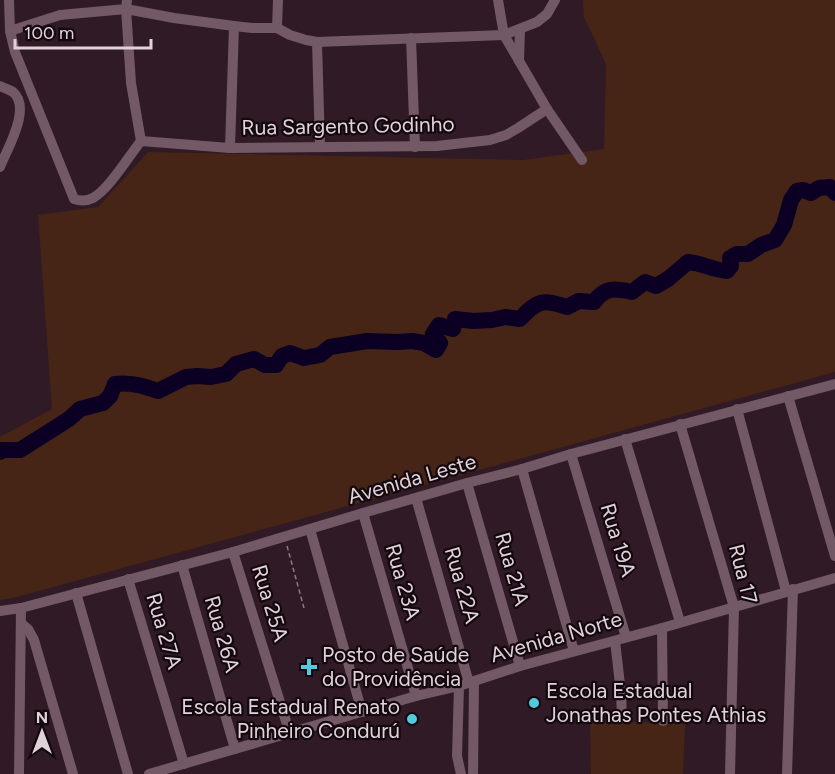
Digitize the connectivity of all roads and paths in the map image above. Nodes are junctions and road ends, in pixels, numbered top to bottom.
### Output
1 (9, 0) edge
2 (278, 0) edge
3 (498, 0) edge
4 (555, 0) edge
5 (126, 4) edge
6 (234, 26) junction
7 (277, 28) junction
8 (520, 29) junction
9 (10, 31) junction
10 (504, 35) junction
11 (411, 38) junction
12 (317, 42) junction
13 (519, 61) junction
14 (0, 86) edge
15 (547, 109) junction
16 (141, 141) junction
17 (320, 147) junction
18 (415, 147) junction
19 (230, 148) junction
20 (582, 160) dead end
21 (0, 167) edge
22 (835, 384) edge
23 (788, 396) junction
24 (736, 409) junction
25 (680, 424) junction
26 (625, 439) junction
27 (571, 454) junction
28 (522, 469) junction
29 (467, 483) junction
30 (416, 498) junction
31 (363, 513) junction
32 (309, 529) junction
33 (285, 536) junction
34 (233, 552) junction
35 (835, 556) edge
36 (182, 565) junction
37 (835, 578) edge
38 (128, 579) junction
39 (790, 590) junction
40 (76, 593) junction
41 (734, 607) junction
42 (21, 608) junction
43 (304, 608) dead end
44 (0, 611) edge
45 (680, 622) junction
46 (22, 624) junction
47 (662, 628) junction
48 (626, 637) junction
49 (615, 641) junction
50 (574, 651) junction
51 (520, 666) junction
52 (467, 683) junction
53 (416, 696) junction
54 (362, 712) junction
55 (622, 717) dead end
56 (663, 721) dead end
57 (290, 734) junction
58 (235, 749) junction
59 (184, 764) junction
60 (461, 772) edge
61 (473, 772) edge
62 (19, 774) edge
63 (73, 774) edge
64 (128, 774) edge
65 (149, 774) edge
66 (730, 774) edge
67 (788, 774) edge

1 - 9 street
2 - 7 street
3 - 10 street
4 - 8 street
5 - 6 street
5 - 9 street
5 - 16 street
6 - 7 street
6 - 19 street
7 - 12 street
8 - 10 street
8 - 13 street
9 - 16 street
10 - 11 street
10 - 13 street
11 - 12 street
11 - 18 street
12 - 17 street
13 - 15 street
14 - 21 street
15 - 18 street, Rua Sargento Godinho
15 - 20 street
16 - 19 street, Rua Sargento Godinho
17 - 18 street, Rua Sargento Godinho
17 - 19 street, Rua Sargento Godinho
22 - 23 street, Avenida Leste
23 - 24 street, Avenida Leste
23 - 35 street
24 - 25 street, Avenida Leste
24 - 39 street
25 - 26 street, Avenida Leste
25 - 41 street, Rua 17
26 - 27 street, Avenida Leste
26 - 45 street
27 - 28 street, Avenida Leste
27 - 48 street, Rua 19A
28 - 29 street, Avenida Leste
28 - 50 street
29 - 30 street, Avenida Leste
29 - 51 street, Rua 21A
30 - 31 street, Avenida Leste
30 - 52 street, Rua 22A
31 - 32 street, Avenida Leste
31 - 53 street, Rua 23A
32 - 33 street, Avenida Leste
32 - 54 street
33 - 34 street, Avenida Leste
33 - 43 path
34 - 36 street, Avenida Leste
34 - 57 street, Rua 25A
36 - 38 street, Avenida Leste
36 - 58 street, Rua 26A
37 - 39 street, Avenida Norte
38 - 40 street, Avenida Leste
38 - 59 street, Rua 27A
39 - 41 street, Avenida Norte
39 - 67 street
40 - 42 street, Avenida Leste
40 - 64 street
41 - 45 street, Avenida Norte
41 - 66 street, Rua 17
42 - 44 street, Avenida Leste
42 - 46 street
45 - 47 street, Avenida Norte
46 - 62 street
46 - 63 street
47 - 48 street, Avenida Norte
47 - 56 street
48 - 49 street, Avenida Norte
49 - 50 street, Avenida Norte
49 - 55 street
50 - 51 street, Avenida Norte
51 - 52 street, Avenida Norte
52 - 53 street, Avenida Norte
52 - 60 street
52 - 61 street
53 - 54 street, Avenida Norte
54 - 57 street, Avenida Norte
57 - 58 street, Avenida Norte
58 - 59 street, Avenida Norte
59 - 65 street, Avenida Norte
60 - 61 street

